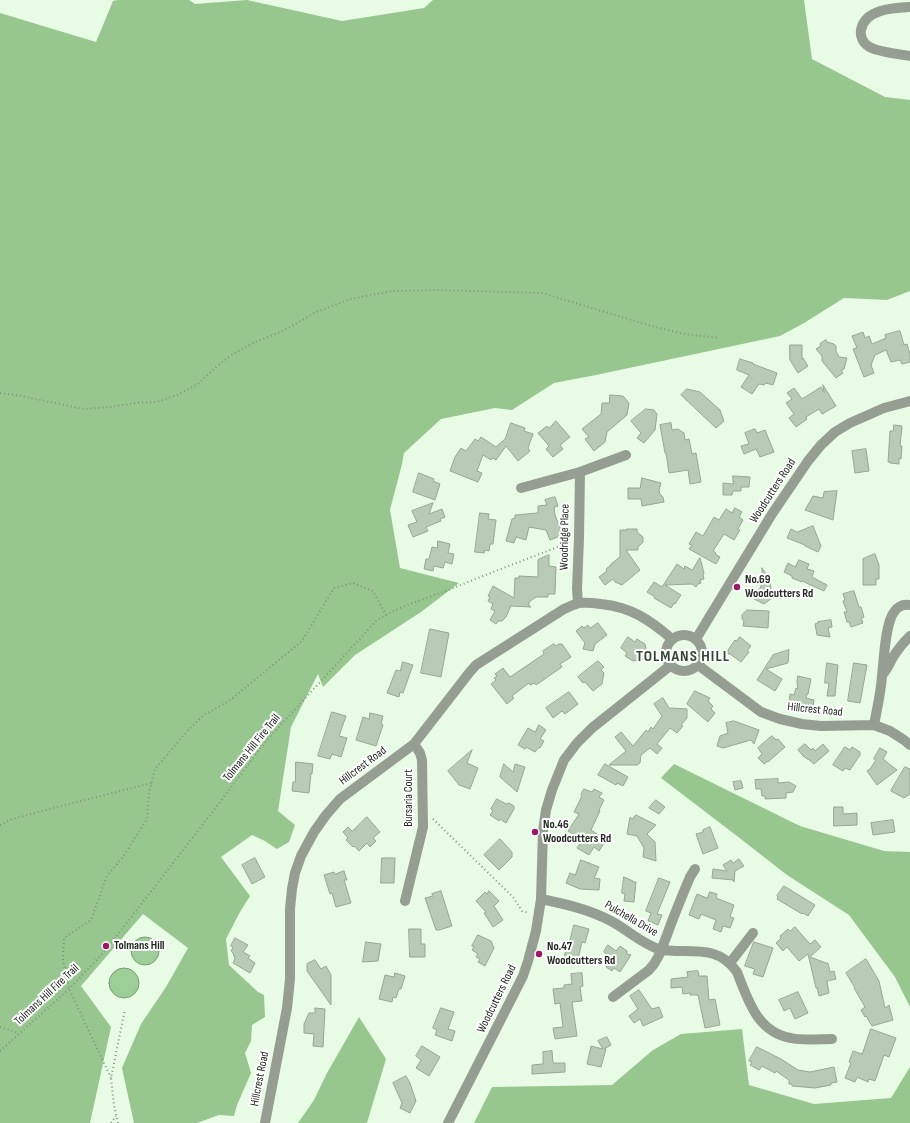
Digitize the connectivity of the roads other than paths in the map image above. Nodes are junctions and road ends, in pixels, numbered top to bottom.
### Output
1 (910, 7) edge
2 (910, 56) edge
3 (910, 401) edge
4 (626, 455) dead end
5 (580, 472) junction
6 (521, 488) dead end
7 (578, 603) junction
8 (910, 605) edge
9 (910, 636) edge
10 (696, 639) junction
11 (672, 640) junction
12 (698, 664) junction
13 (671, 665) junction
14 (882, 675) junction
15 (874, 725) junction
16 (414, 744) junction
17 (910, 745) edge
18 (695, 869) dead end
19 (540, 899) junction
20 (406, 900) dead end
21 (753, 933) dead end
22 (662, 950) junction
23 (730, 962) junction
24 (613, 997) dead end
25 (832, 1039) dead end
26 (265, 1123) edge
27 (448, 1123) edge

1 - 2 street
3 - 10 street, Woodcutters Road
4 - 5 street
5 - 6 street
5 - 7 street, Woodridge Place
7 - 11 street, Hillcrest Road
7 - 16 street, Hillcrest Road
8 - 14 street
9 - 14 street
10 - 11 street
10 - 12 street
11 - 13 street
12 - 13 street
12 - 15 street, Hillcrest Road
13 - 19 street, Woodcutters Road
14 - 15 street
15 - 17 street, Hillcrest Road
16 - 20 street, Bursaria Court
16 - 26 street, Hillcrest Road
18 - 22 street, Pulchella Drive
19 - 22 street, Pulchella Drive
19 - 27 street, Woodcutters Road
21 - 23 street
22 - 23 street, Pulchella Drive
22 - 24 street
23 - 25 street

